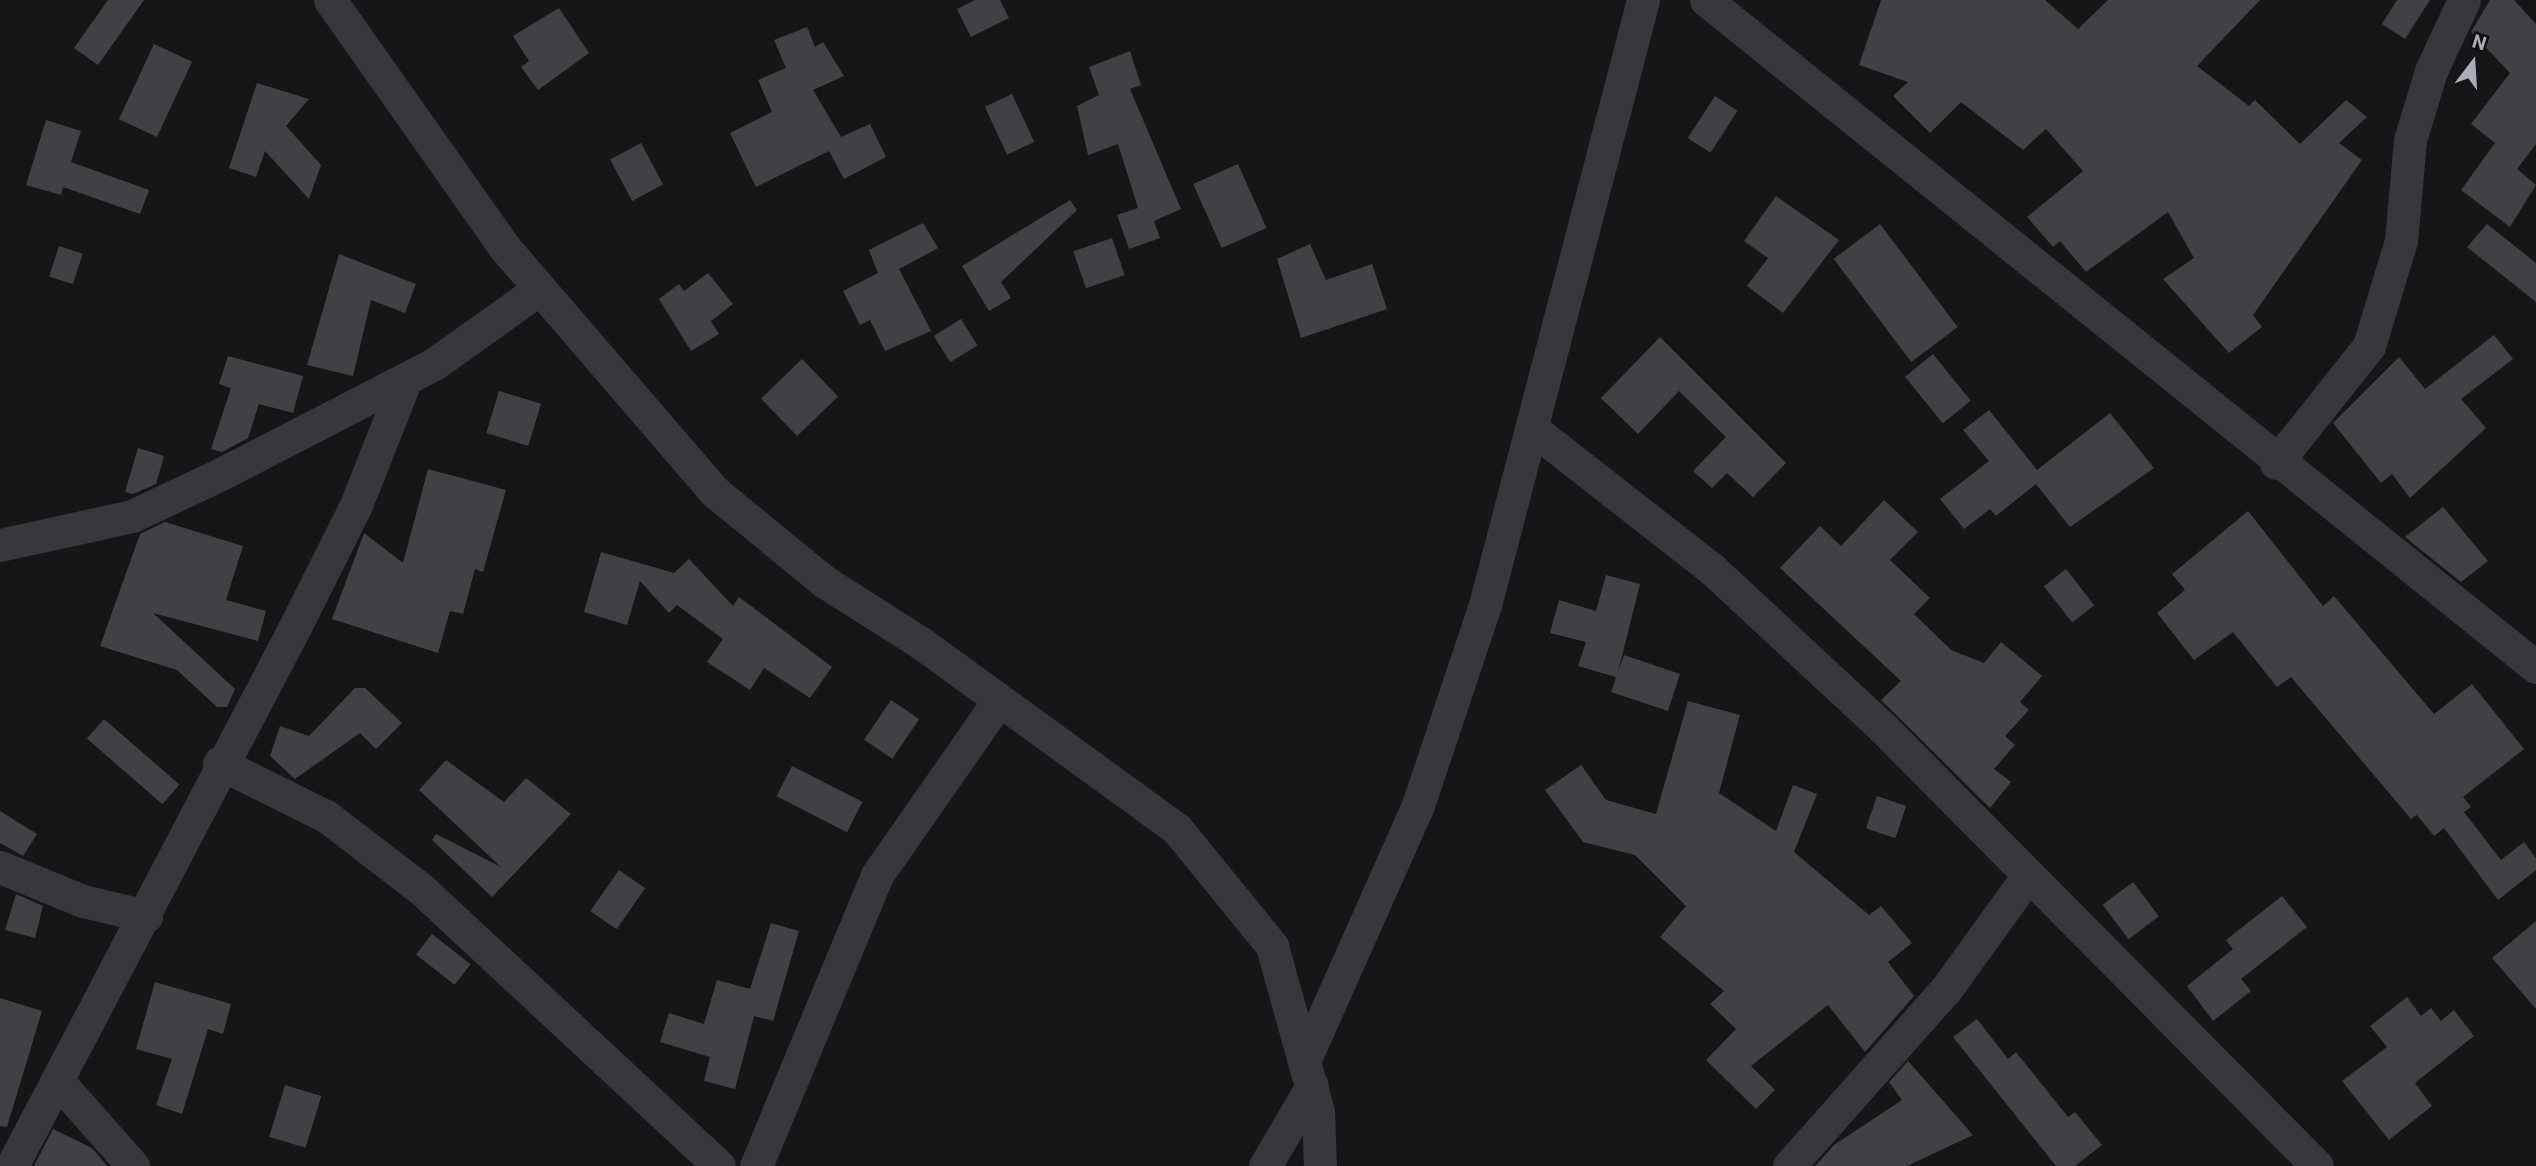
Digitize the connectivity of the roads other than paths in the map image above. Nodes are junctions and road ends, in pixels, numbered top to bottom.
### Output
1 (330, 0) edge
2 (1643, 0) edge
3 (1706, 0) edge
4 (2464, 0) edge
5 (539, 289) junction
6 (407, 379) junction
7 (1534, 430) junction
8 (2276, 463) junction
9 (0, 545) edge
10 (2536, 667) edge
11 (999, 700) junction
12 (219, 763) junction
13 (0, 867) edge
14 (2027, 877) junction
15 (146, 916) junction
16 (1308, 1073) junction
17 (57, 1080) junction
18 (12, 1166) edge
19 (133, 1166) edge
20 (719, 1166) edge
21 (756, 1166) edge
22 (1265, 1166) edge
23 (1320, 1166) edge
24 (1789, 1166) edge
25 (2317, 1166) edge

1 - 5 street
2 - 7 street
3 - 8 street
4 - 8 street
5 - 6 street
5 - 11 street
6 - 9 street
6 - 12 street
7 - 14 street
7 - 16 street
8 - 10 street
11 - 16 street
11 - 21 street
12 - 15 street
12 - 20 street
13 - 15 street
14 - 24 street
14 - 25 street
15 - 17 street
16 - 22 street
16 - 23 street
17 - 18 street
17 - 19 street

